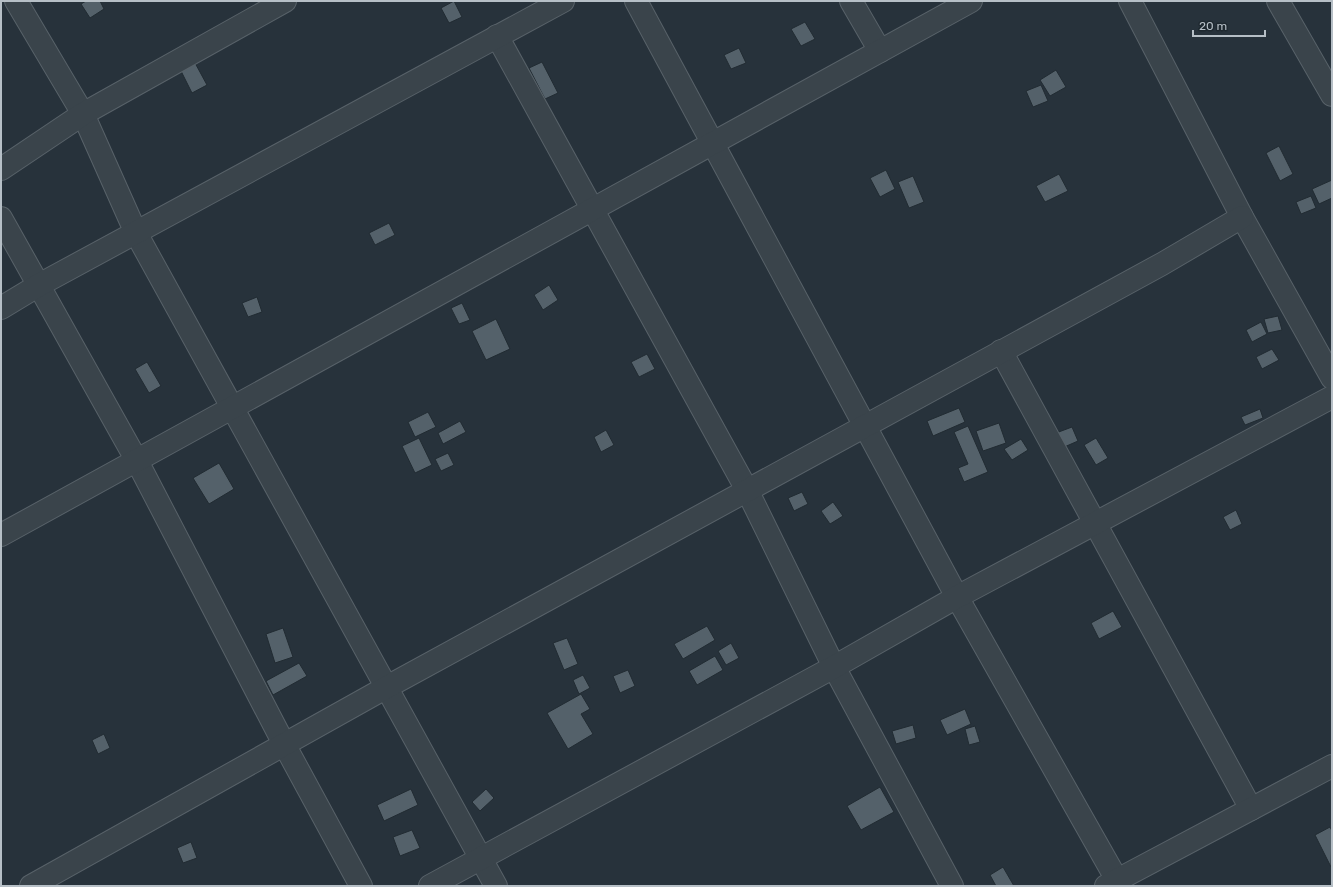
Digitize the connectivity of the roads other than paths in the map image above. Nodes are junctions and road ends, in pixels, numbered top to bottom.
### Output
1 (16, 1) edge
2 (285, 1) edge
3 (563, 1) edge
4 (636, 1) edge
5 (851, 1) edge
6 (971, 1) edge
7 (1130, 1) edge
8 (1278, 1) edge
9 (497, 36) junction
10 (880, 51) junction
11 (1332, 95) edge
12 (82, 114) junction
13 (713, 143) junction
14 (1, 169) edge
15 (593, 209) junction
16 (1242, 216) junction
17 (1, 218) edge
18 (136, 233) junction
19 (39, 285) junction
20 (1, 308) edge
21 (1001, 352) junction
22 (1332, 378) edge
23 (1332, 397) edge
24 (232, 408) junction
25 (865, 426) junction
26 (137, 460) junction
27 (747, 490) junction
28 (1094, 523) junction
29 (1, 535) edge
30 (957, 597) junction
31 (834, 667) junction
32 (387, 688) junction
33 (284, 744) junction
34 (1332, 766) edge
35 (1250, 809) junction
36 (480, 857) junction
37 (1112, 883) edge
38 (31, 886) edge
39 (361, 886) edge
40 (430, 886) edge
41 (496, 886) edge
42 (952, 886) edge

1 - 12 street
2 - 12 street
3 - 9 street
4 - 13 street
5 - 10 street
6 - 10 street
7 - 16 street
8 - 11 street
9 - 15 street
9 - 18 street
10 - 13 street
12 - 14 street
12 - 18 street
13 - 15 street
13 - 25 street
15 - 24 street
15 - 27 street
16 - 21 street
16 - 22 street
17 - 19 street
18 - 19 street
18 - 24 street
19 - 20 street
19 - 26 street
21 - 25 street
21 - 28 street
23 - 28 street
24 - 26 street
24 - 32 street
25 - 27 street
25 - 30 street
26 - 29 street
26 - 33 street
27 - 31 street
27 - 32 street
28 - 30 street
28 - 35 street
30 - 31 street
30 - 37 street
31 - 36 street
31 - 42 street
32 - 33 street
32 - 36 street
33 - 38 street
33 - 39 street
34 - 35 street
35 - 37 street
36 - 40 street
36 - 41 street

